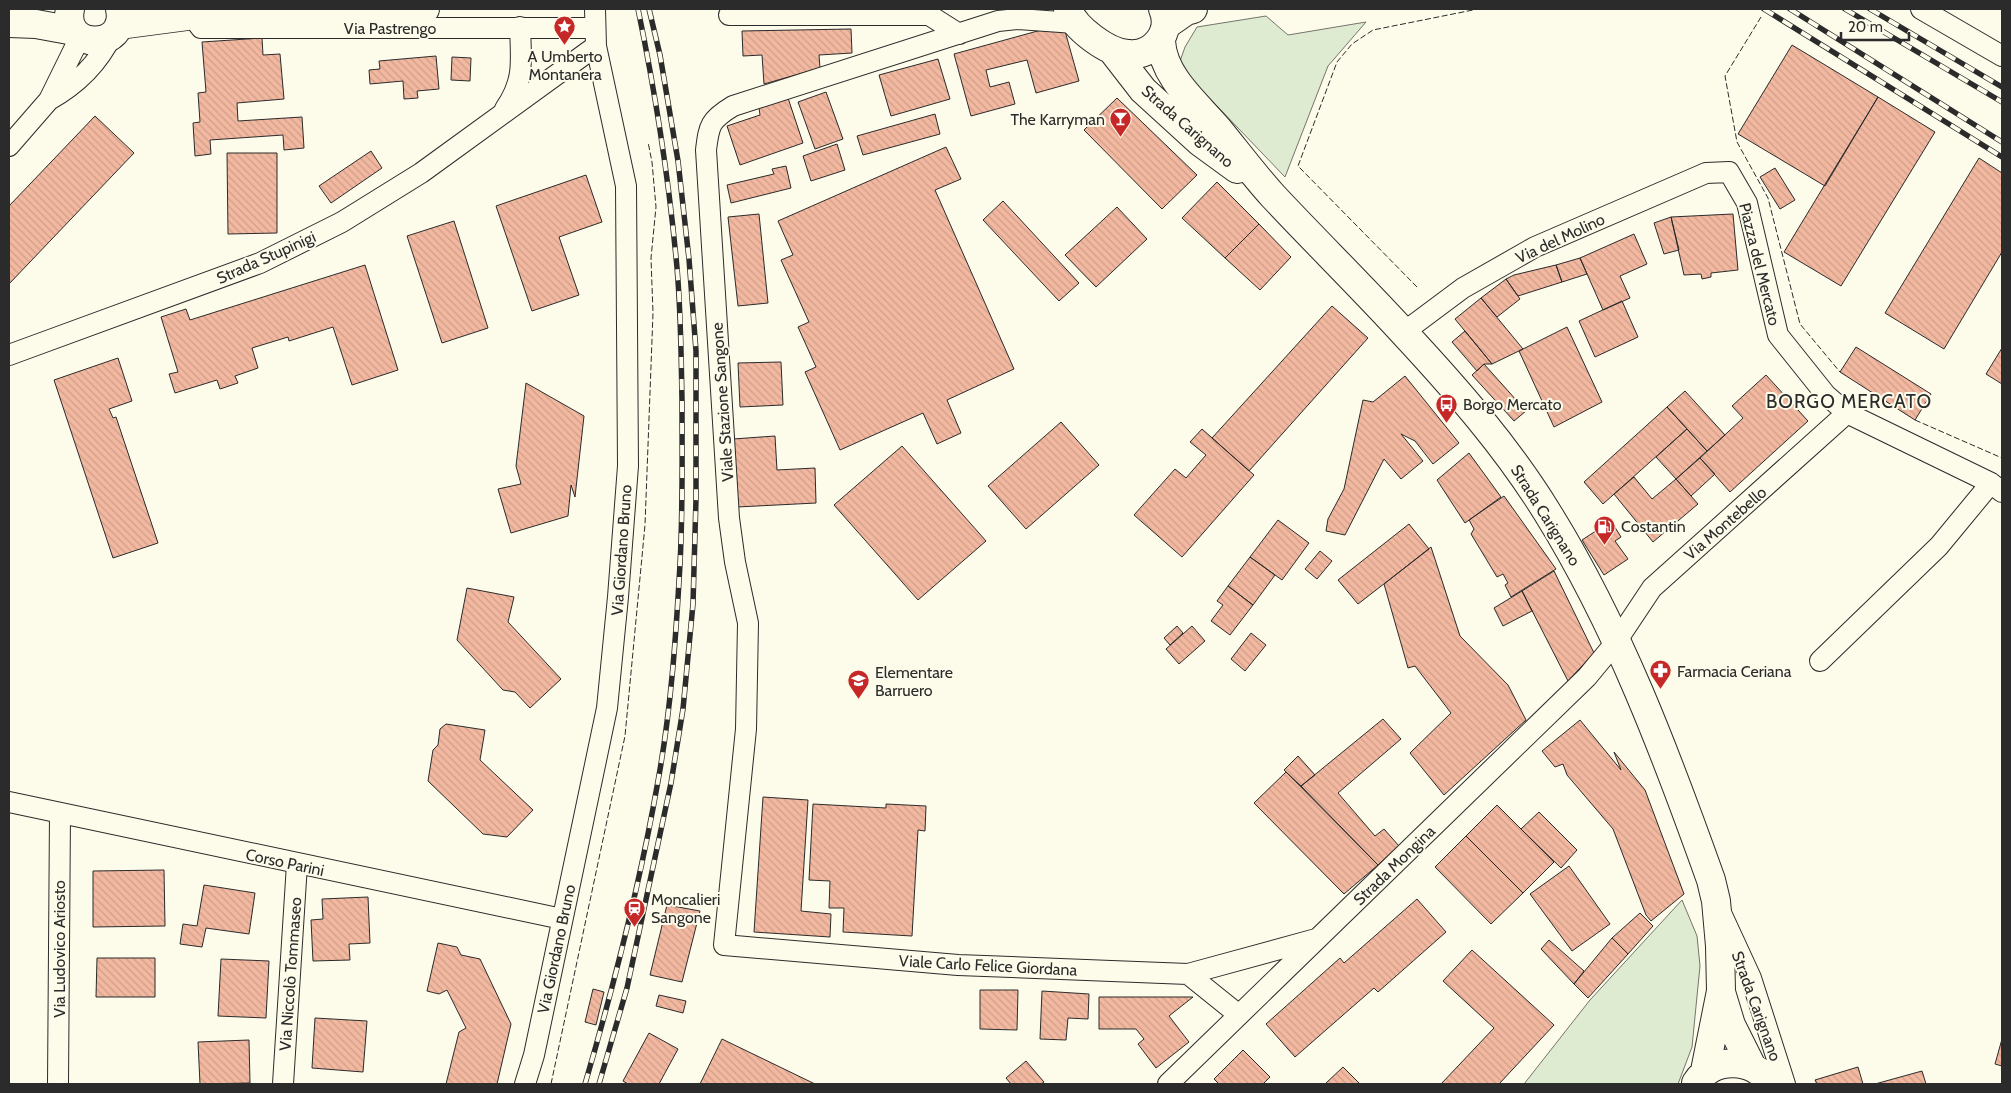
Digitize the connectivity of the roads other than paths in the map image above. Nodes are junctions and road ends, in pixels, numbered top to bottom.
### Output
1 (425, 9) edge
2 (1193, 9) edge
3 (1921, 9) edge
4 (191, 12) edge
5 (1068, 13) edge
6 (730, 15) dead end
7 (9, 23) edge
8 (117, 23) edge
9 (1163, 25) edge
10 (75, 26) edge
11 (595, 27) edge
12 (520, 28) junction
13 (959, 34) junction
14 (1112, 50) junction
15 (2002, 56) edge
16 (49, 100) junction
17 (501, 116) junction
18 (9, 146) edge
19 (1729, 172) joint
20 (1272, 194) junction
21 (1404, 332) junction
22 (9, 355) edge
23 (1847, 413) junction
24 (1998, 486) edge
25 (1616, 642) junction
26 (1820, 661) dead end
27 (9, 802) edge
28 (60, 813) junction
29 (296, 864) junction
30 (1716, 901) junction
31 (562, 919) junction
32 (1319, 938) junction
33 (724, 945) joint
34 (1188, 974) junction
35 (1721, 991) junction
36 (1239, 1015) junction
37 (1761, 1076) edge
38 (1700, 1078) edge
39 (58, 1084) edge
40 (283, 1084) edge
41 (525, 1084) edge
42 (1168, 1084) edge
43 (1785, 1084) edge

1 - 4 main road, Via Pastrengo
2 - 9 main road
3 - 15 street
4 - 8 main road, Via Pastrengo
4 - 12 street, Via Pastrengo
5 - 13 street, Viale Stazione Sangone
5 - 14 main road
6 - 13 street
7 - 10 main road
8 - 10 main road, Via Pastrengo
8 - 16 street
9 - 14 main road
9 - 20 main road, Strada Carignano
10 - 16 street
11 - 12 street, Via Pastrengo
11 - 17 street, Strada Stupinigi
11 - 31 street, Via Giordano Bruno
12 - 17 street, Strada Stupinigi
13 - 33 street, Viale Stazione Sangone
14 - 20 main road, Strada Carignano
16 - 18 street
17 - 22 street, Strada Stupinigi
19 - 21 street, Via del Molino
19 - 23 street, Piazza del Mercato
20 - 21 main road, Strada Carignano
21 - 25 main road, Strada Carignano
23 - 24 street, Piazza del Mercato
23 - 25 street, Via Montebello
24 - 26 street
25 - 30 main road, Strada Carignano
25 - 32 street, Strada Mongina
27 - 28 street, Corso Parini
28 - 29 street, Corso Parini
28 - 39 street, Via Ludovico Ariosto
29 - 31 street, Corso Parini
29 - 40 street, Via Niccolò Tommaseo
30 - 35 main road, Strada Carignano
30 - 43 street, Strada Carignano
31 - 41 street, Via Giordano Bruno
32 - 34 street, Viale Carlo Felice Giordana
32 - 36 street, Strada Mongina
33 - 34 street, Viale Carlo Felice Giordana
34 - 36 street
35 - 37 main road, Strada Carignano
35 - 38 main road, Strada Carignano
36 - 42 street, Strada Mongina
37 - 38 main road

